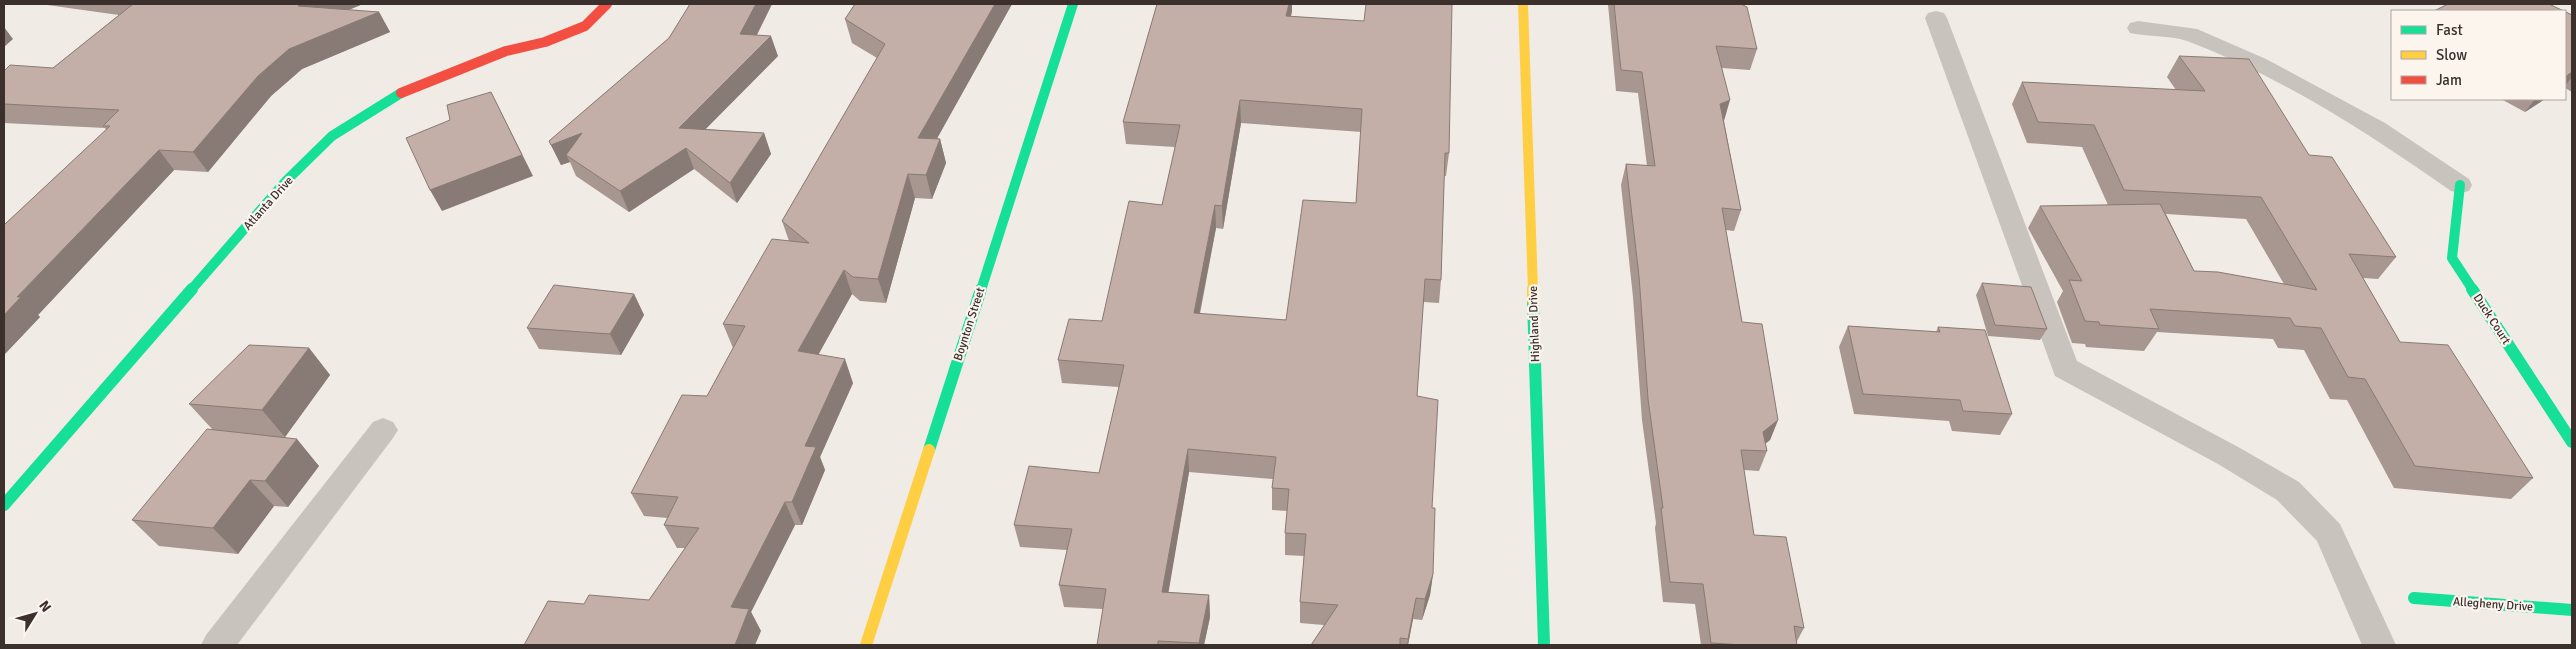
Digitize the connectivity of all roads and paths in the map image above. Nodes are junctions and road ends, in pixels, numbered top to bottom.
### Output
1 (607, 4) edge
2 (1073, 4) edge
3 (1523, 4) edge
4 (1936, 18) dead end
5 (2138, 28) dead end
6 (2460, 185) joint
7 (383, 430) dead end
8 (2572, 442) edge
9 (4, 505) edge
10 (2414, 598) dead end
11 (2572, 610) edge
12 (218, 645) edge
13 (866, 645) edge
14 (1544, 645) edge
15 (2379, 645) edge

1 - 9 street, Atlanta Drive
2 - 13 street, Boynton Street
3 - 14 street, Highland Drive
4 - 15 lane
5 - 6 lane
6 - 8 street, Duck Court
7 - 12 lane
10 - 11 street, Allegheny Drive

